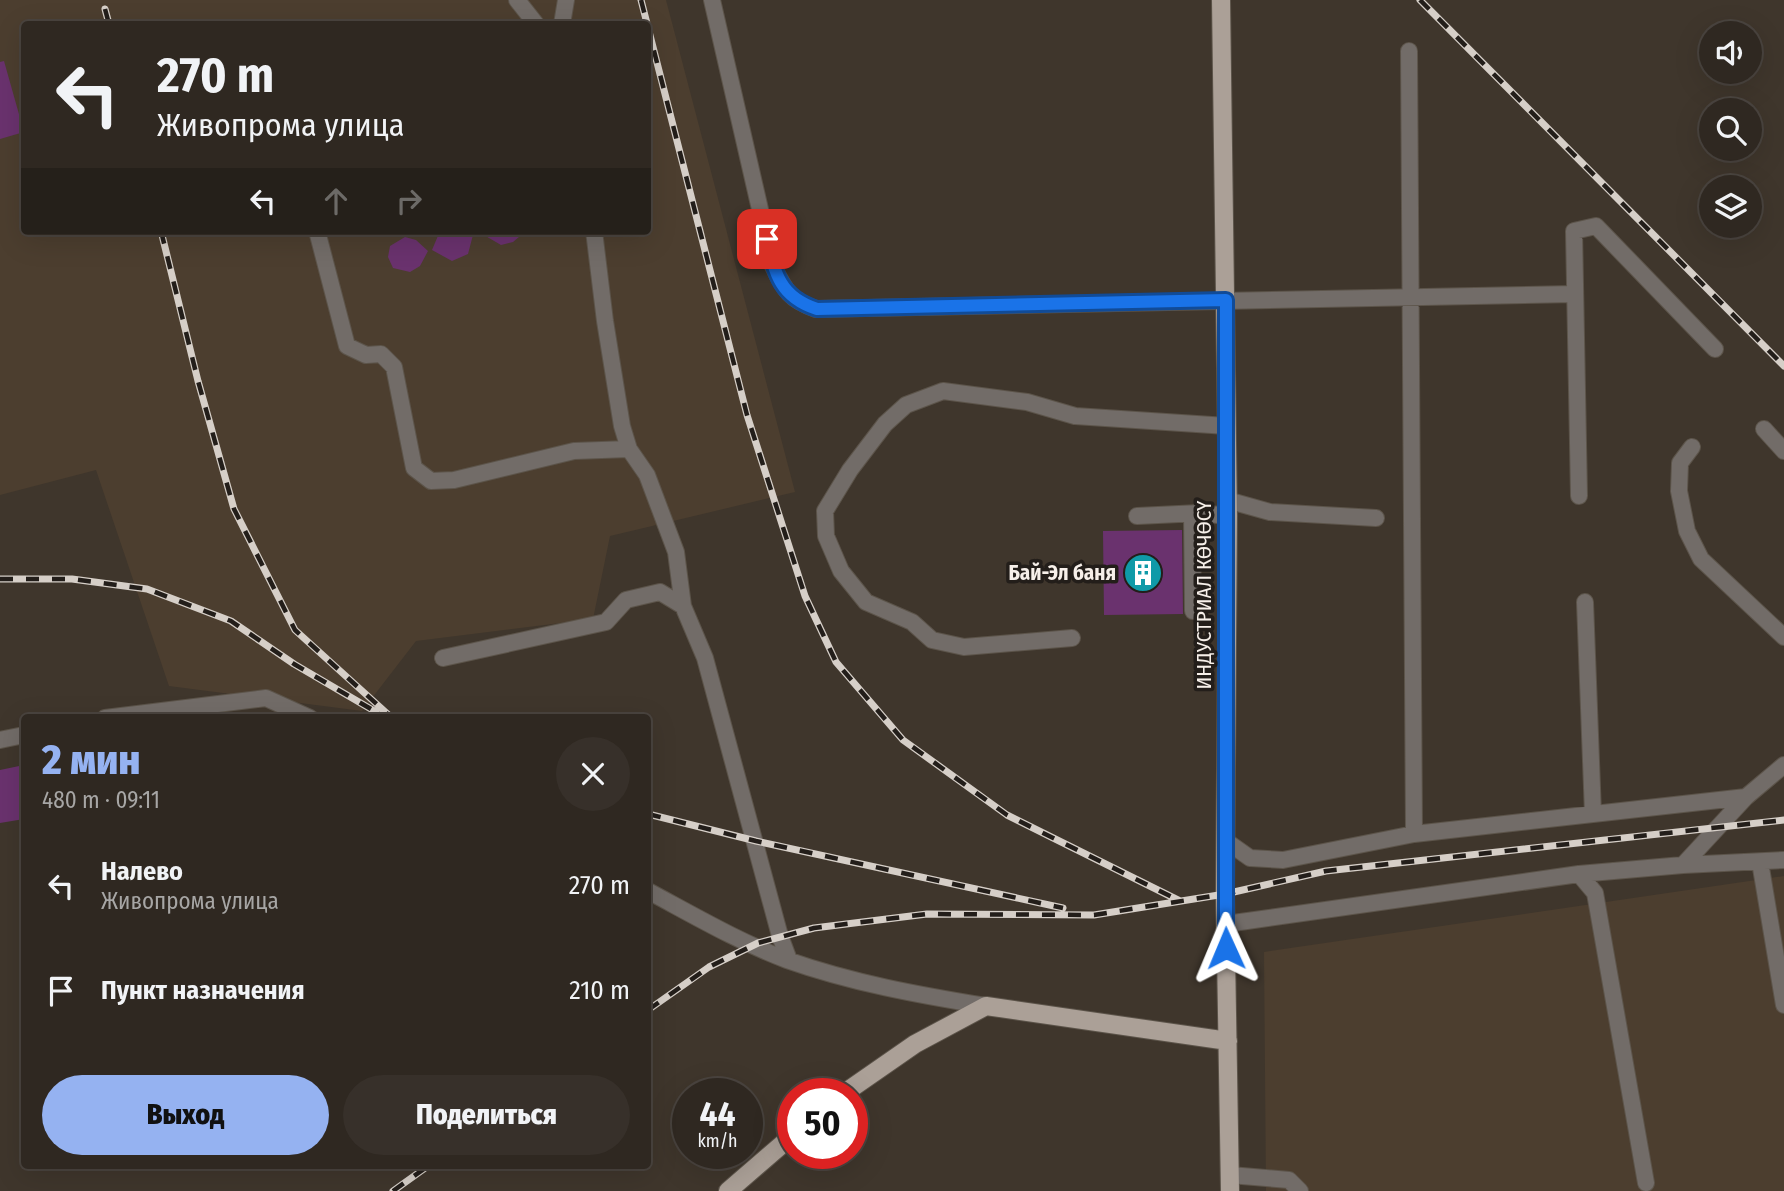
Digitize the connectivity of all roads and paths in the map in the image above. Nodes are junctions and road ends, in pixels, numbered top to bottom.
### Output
1 (517, 0) edge
2 (566, 0) edge
3 (712, 0) edge
4 (1221, 0) edge
5 (534, 21) edge
6 (562, 21) edge
7 (1409, 51) dead end
8 (318, 235) edge
9 (595, 235) edge
10 (1574, 294) junction
11 (1410, 296) junction
12 (1226, 300) junction
13 (1716, 349) dead end
14 (1227, 426) junction
15 (1764, 429) dead end
16 (1692, 447) dead end
17 (629, 449) junction
18 (1784, 451) edge
19 (1579, 496) dead end
20 (1228, 508) junction
21 (1192, 514) junction
22 (1138, 516) dead end
23 (1376, 518) dead end
24 (1585, 602) dead end
25 (683, 606) junction
26 (1193, 611) dead end
27 (1784, 637) edge
28 (1072, 638) dead end
29 (443, 658) dead end
30 (137, 714) edge
31 (301, 714) edge
32 (21, 736) edge
33 (0, 740) edge
34 (1784, 765) edge
35 (1746, 797) junction
36 (1593, 814) junction
37 (1414, 834) junction
38 (1226, 841) junction
39 (1784, 860) edge
40 (1760, 862) junction
41 (1682, 865) junction
42 (1579, 874) junction
43 (651, 893) edge
44 (1226, 924) junction
45 (789, 960) junction
46 (1784, 1005) edge
47 (986, 1006) junction
48 (1228, 1041) junction
49 (866, 1078) edge
50 (777, 1149) edge
51 (1230, 1183) edge
52 (1646, 1183) dead end
53 (729, 1191) edge
54 (1300, 1191) edge

1 - 5 street
2 - 6 street
3 - 12 street
4 - 12 main road, ИНДУСТРИАЛ КӨЧӨСҮ
7 - 11 street
8 - 17 street
9 - 17 street
10 - 11 street
10 - 13 street
10 - 19 street
11 - 12 street
11 - 37 street
12 - 14 main road, ИНДУСТРИАЛ КӨЧӨСҮ
14 - 20 main road, ИНДУСТРИАЛ КӨЧӨСҮ
14 - 28 street
15 - 18 street
16 - 27 street
17 - 25 street
20 - 21 street
20 - 23 street
20 - 38 main road, ИНДУСТРИАЛ КӨЧӨСҮ
21 - 22 street
21 - 26 street
24 - 36 street
25 - 29 street
25 - 45 street
30 - 31 street
32 - 33 street
34 - 35 street
35 - 36 street
35 - 41 street
36 - 37 street
37 - 38 street
38 - 44 main road, ИНДУСТРИАЛ КӨЧӨСҮ
39 - 40 street
40 - 41 street
40 - 46 street
41 - 42 street
42 - 44 street
42 - 52 street
43 - 45 street
44 - 48 main road, ИНДУСТРИАЛ КӨЧӨСҮ
45 - 47 street
47 - 48 main road
47 - 49 main road
48 - 51 main road, ИНДУСТРИАЛ КӨЧӨСҮ
50 - 53 main road
51 - 54 street

